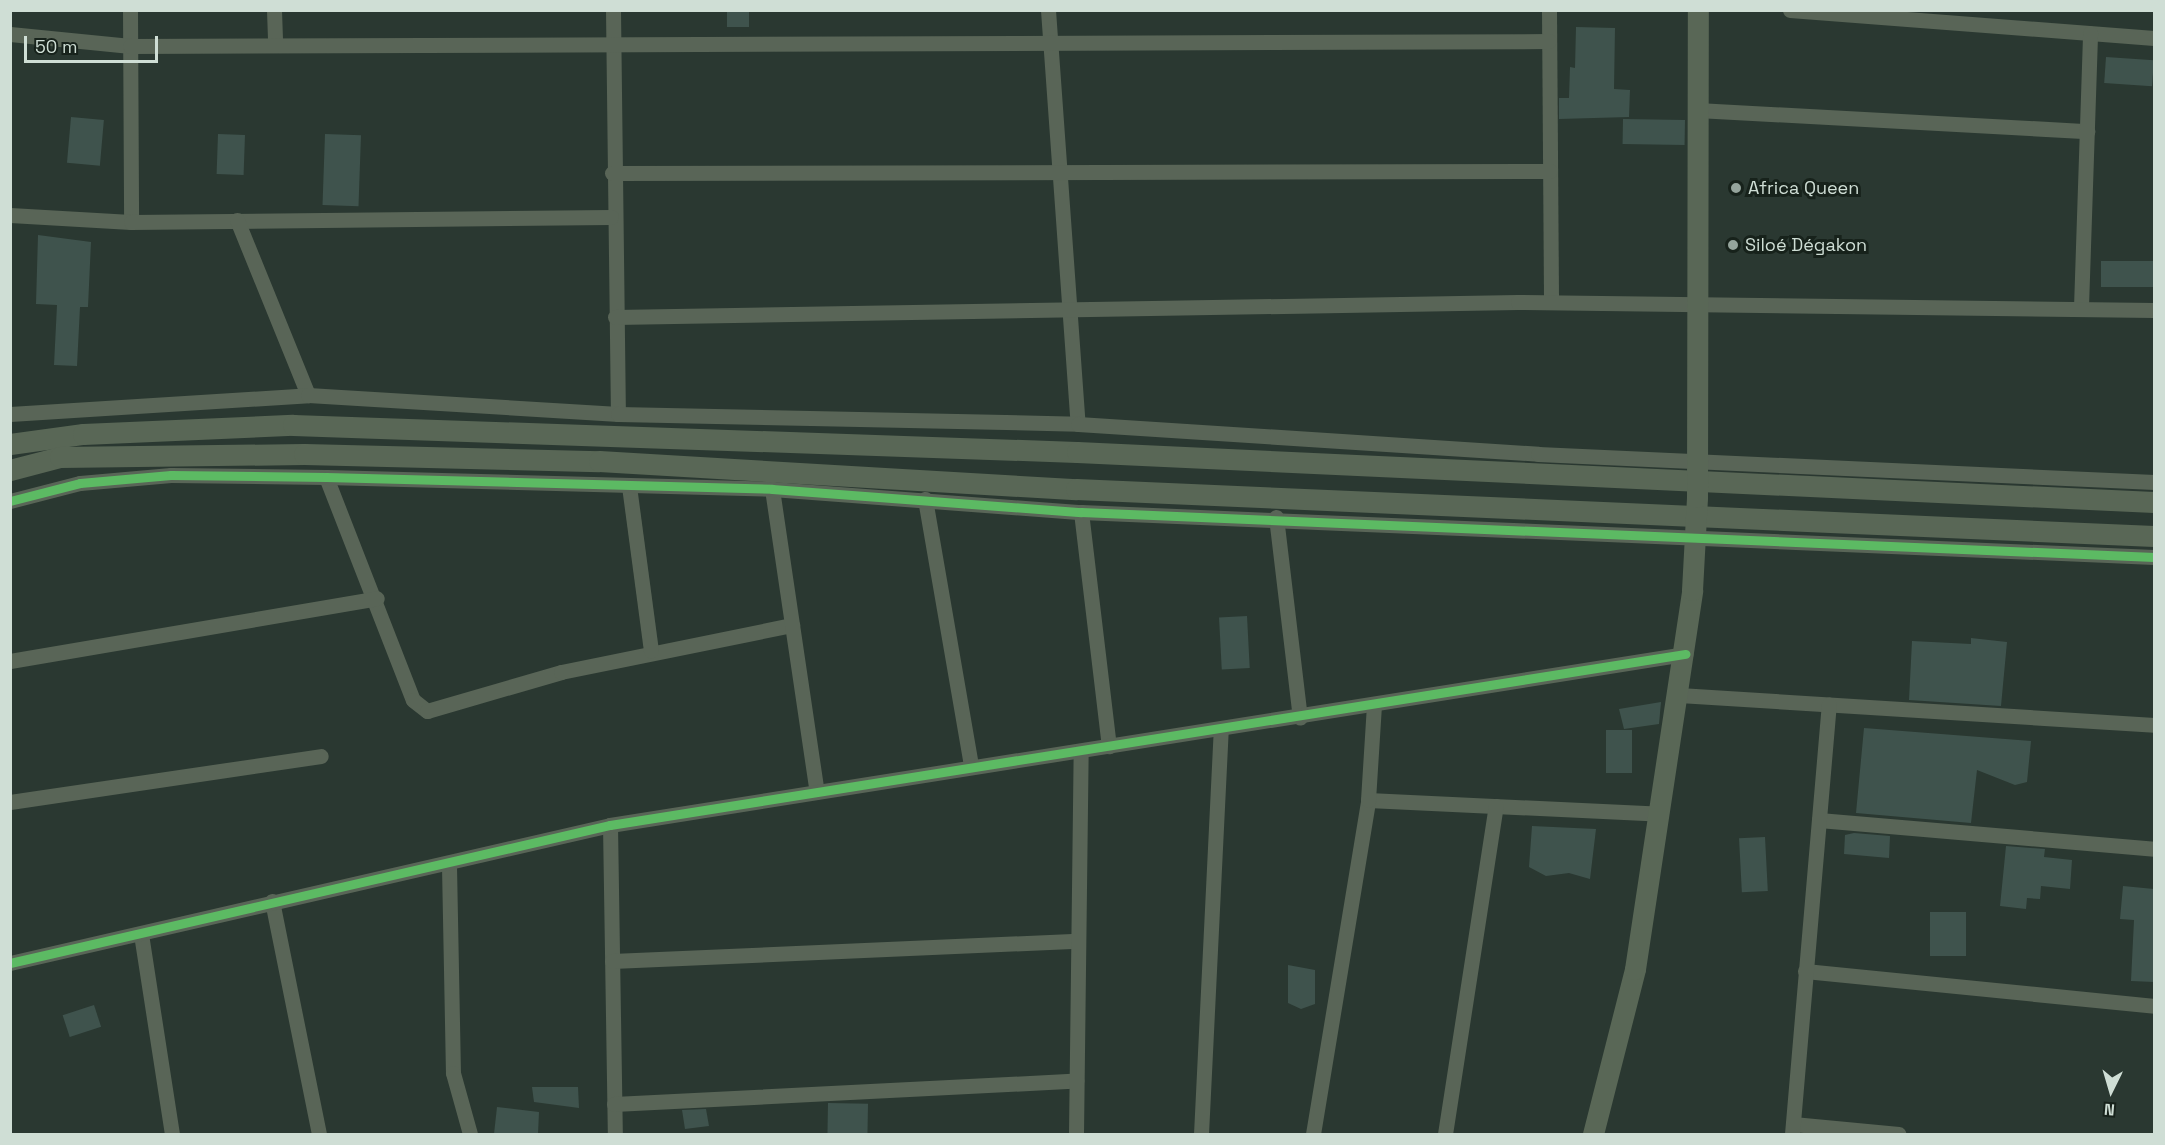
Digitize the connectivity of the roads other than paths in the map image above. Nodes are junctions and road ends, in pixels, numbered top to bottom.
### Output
1 (130, 10) edge
2 (274, 10) edge
3 (613, 10) edge
4 (1048, 10) edge
5 (1549, 10) edge
6 (1698, 10) edge
7 (1790, 10) edge
8 (2090, 33) junction
9 (10, 34) edge
10 (2154, 38) edge
11 (610, 41) junction
12 (1549, 41) junction
13 (1048, 42) junction
14 (275, 43) junction
15 (130, 46) junction
16 (1697, 110) junction
17 (2087, 131) junction
18 (1550, 171) junction
19 (612, 173) junction
20 (1061, 175) junction
21 (10, 215) edge
22 (611, 217) junction
23 (237, 220) junction
24 (131, 222) junction
25 (1551, 302) junction
26 (1696, 302) junction
27 (2081, 307) junction
28 (1071, 310) junction
29 (2154, 310) edge
30 (615, 316) junction
31 (308, 395) junction
32 (10, 414) edge
33 (618, 414) junction
34 (1078, 424) junction
35 (10, 444) edge
36 (10, 470) edge
37 (1697, 470) junction
38 (326, 477) junction
39 (2154, 482) edge
40 (628, 486) junction
41 (772, 489) junction
42 (924, 499) junction
43 (10, 501) edge
44 (2154, 502) edge
45 (1081, 512) junction
46 (1697, 513) junction
47 (1276, 518) junction
48 (1695, 536) junction
49 (2154, 536) edge
50 (2154, 557) edge
51 (377, 598) junction
52 (792, 625) junction
53 (651, 651) junction
54 (1685, 654) junction
55 (10, 661) edge
56 (1679, 695) junction
57 (1374, 705) junction
58 (1829, 705) junction
59 (1300, 718) junction
60 (2154, 725) edge
61 (1221, 730) junction
62 (1110, 746) junction
63 (1081, 751) junction
64 (321, 756) dead end
65 (971, 765) junction
66 (817, 792) junction
67 (1368, 800) junction
68 (10, 802) edge
69 (1496, 806) junction
70 (1661, 814) junction
71 (1819, 820) junction
72 (610, 825) junction
73 (2154, 849) edge
74 (449, 866) junction
75 (272, 901) junction
76 (141, 934) junction
77 (1078, 941) junction
78 (612, 961) junction
79 (10, 963) edge
80 (1805, 970) junction
81 (2154, 1006) edge
82 (1076, 1081) junction
83 (614, 1104) junction
84 (1792, 1129) edge
85 (172, 1134) edge
86 (319, 1134) edge
87 (470, 1134) edge
88 (615, 1134) edge
89 (1076, 1134) edge
90 (1201, 1134) edge
91 (1313, 1134) edge
92 (1445, 1134) edge
93 (1593, 1134) edge
94 (1899, 1134) edge

1 - 15 street
2 - 14 street
3 - 11 street
4 - 13 street
5 - 12 street
6 - 16 street
7 - 8 street
8 - 10 street
8 - 17 street
9 - 15 street
11 - 13 street
11 - 14 street
11 - 19 street
12 - 13 street
12 - 18 street
13 - 20 street
14 - 15 street
15 - 24 street
16 - 17 street
16 - 26 street
17 - 27 street
18 - 20 street
18 - 25 street
19 - 20 street
19 - 22 street
20 - 28 street
21 - 24 street
22 - 23 street
22 - 30 street
23 - 24 street
23 - 31 street
25 - 26 street
25 - 28 street
26 - 27 street
26 - 37 street
27 - 29 street
28 - 30 street
28 - 34 street
30 - 33 street
31 - 32 street
31 - 33 street
33 - 34 street
34 - 37 street
35 - 37 street
36 - 46 street
37 - 39 street
37 - 44 street
37 - 46 street
38 - 40 street
38 - 43 street
38 - 51 street
40 - 41 street
40 - 53 street
41 - 42 street
41 - 52 street
42 - 45 street
42 - 65 street
45 - 47 street
45 - 62 street
46 - 48 street
46 - 49 street
47 - 48 street
47 - 59 street
48 - 50 street
48 - 54 street
51 - 53 street
51 - 55 street
52 - 53 street
52 - 66 street
54 - 56 street
54 - 57 street
56 - 58 street
56 - 70 street
57 - 59 street
57 - 67 street
58 - 60 street
58 - 71 street
59 - 61 street
61 - 62 street
61 - 90 street
62 - 63 street
63 - 65 street
63 - 77 street
64 - 68 street
65 - 66 street
66 - 72 street
67 - 69 street
67 - 91 street
69 - 70 street
69 - 92 street
70 - 93 street
71 - 73 street
71 - 80 street
72 - 74 street
72 - 78 street
74 - 75 street
74 - 87 street
75 - 76 street
75 - 86 street
76 - 79 street
76 - 85 street
77 - 78 street
77 - 82 street
78 - 83 street
80 - 81 street
80 - 84 street
82 - 83 street
82 - 89 street
83 - 88 street
84 - 94 street

